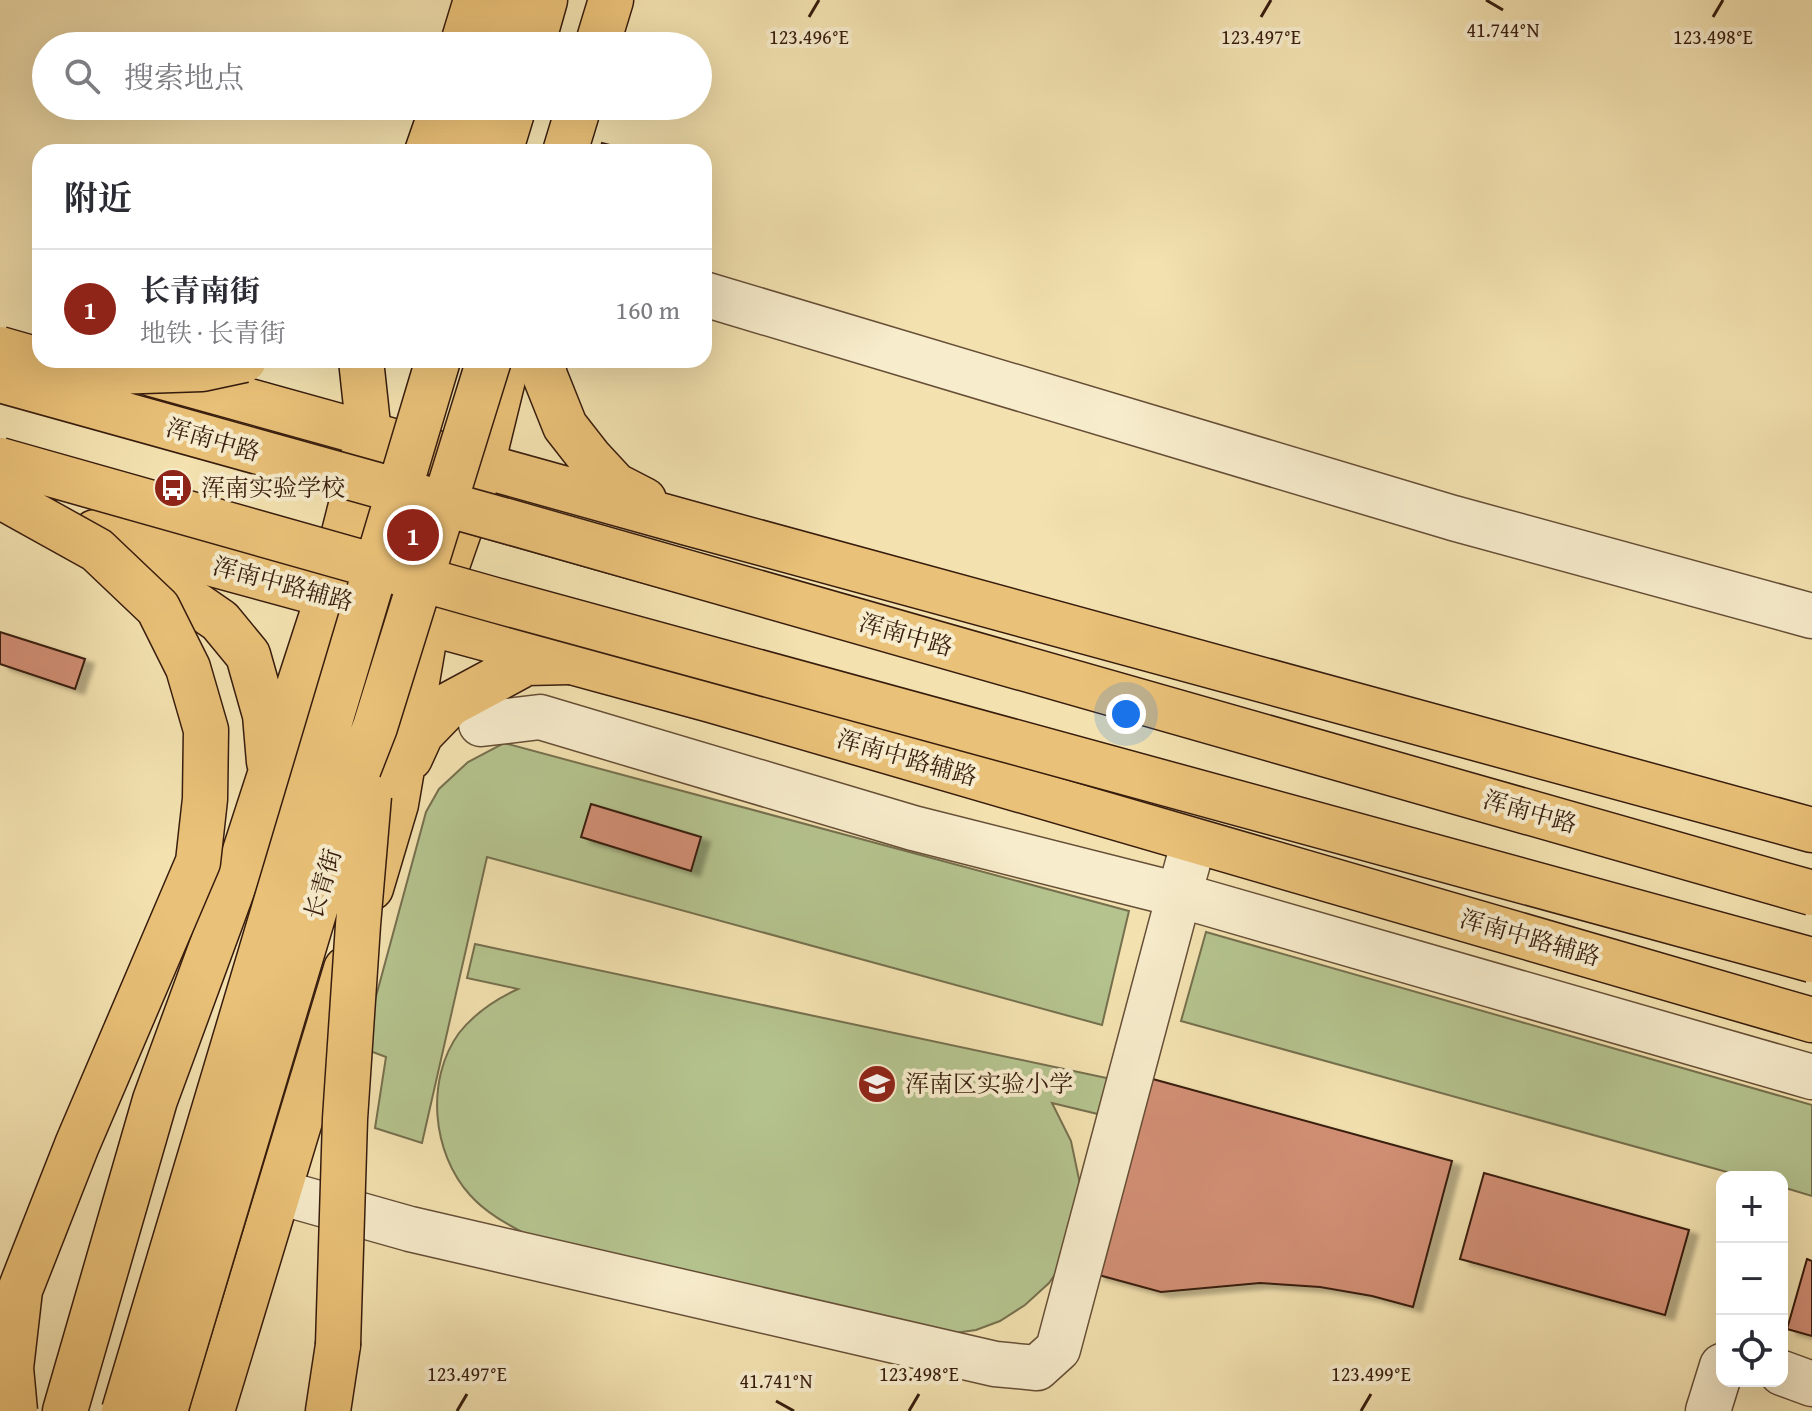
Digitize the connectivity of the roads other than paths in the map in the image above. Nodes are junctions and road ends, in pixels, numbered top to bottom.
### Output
1 (476, 0) edge
2 (507, 0) edge
3 (545, 0) edge
4 (594, 0) edge
5 (611, 0) edge
6 (466, 32) edge
7 (499, 32) edge
8 (536, 32) edge
9 (584, 32) edge
10 (601, 32) edge
11 (438, 120) edge
12 (474, 120) edge
13 (510, 120) edge
14 (559, 120) edge
15 (575, 120) edge
16 (430, 144) edge
17 (467, 144) edge
18 (502, 144) edge
19 (552, 144) edge
20 (567, 144) edge
21 (712, 296) edge
22 (0, 332) edge
23 (32, 341) edge
24 (0, 349) edge
25 (32, 358) edge
26 (66, 368) edge
27 (130, 368) edge
28 (207, 368) edge
29 (362, 368) edge
30 (436, 368) edge
31 (487, 368) edge
32 (506, 368) edge
33 (544, 368) edge
34 (0, 380) edge
35 (369, 434) junction
36 (0, 460) edge
37 (482, 465) junction
38 (0, 496) edge
39 (0, 505) edge
40 (688, 523) junction
41 (88, 530) junction
42 (328, 596) junction
43 (1812, 616) edge
44 (427, 623) junction
45 (569, 662) junction
46 (481, 724) dead end
47 (375, 727) junction
48 (270, 775) junction
49 (401, 778) junction
50 (1812, 830) edge
51 (1194, 841) junction
52 (1812, 893) edge
53 (1179, 895) junction
54 (1812, 960) edge
55 (1812, 1020) edge
56 (1812, 1077) edge
57 (279, 1192) junction
58 (1788, 1375) edge
59 (1812, 1384) edge
60 (1716, 1385) edge
61 (15, 1411) edge
62 (65, 1411) edge
63 (124, 1411) edge
64 (165, 1411) edge
65 (212, 1411) edge
66 (328, 1411) edge
67 (1708, 1411) edge

1 - 6 main road
2 - 7 main road
3 - 8 main road
4 - 9 main road
5 - 10 main road
11 - 16 main road
12 - 17 main road
13 - 18 main road
14 - 19 main road
15 - 20 main road
21 - 43 lane
22 - 23 main road
24 - 25 main road, bridge
26 - 28 main road, bridge
27 - 35 main road
29 - 35 main road
30 - 63 main road, 长青街, bridge
31 - 47 main road, 长青街, bridge
32 - 37 main road
33 - 40 main road
34 - 52 main road, 浑南中路, bridge
35 - 37 main road
35 - 42 main road
36 - 54 main road, bridge
37 - 40 main road
37 - 44 main road
38 - 61 main road, bridge
39 - 41 main road, 浑南中路辅路
40 - 50 main road
41 - 42 main road, 浑南中路辅路
41 - 48 main road
42 - 44 main road, 浑南中路辅路
42 - 48 main road
44 - 45 main road, 浑南中路辅路
44 - 49 main road
45 - 49 main road
45 - 51 main road, 浑南中路辅路
46 - 53 lane
47 - 64 main road, 长青街, bridge
47 - 66 main road, bridge
48 - 62 main road
49 - 57 main road
51 - 53 lane
51 - 55 main road, 浑南中路辅路
53 - 56 lane
53 - 57 lane
57 - 65 main road
58 - 59 lane
60 - 67 lane

